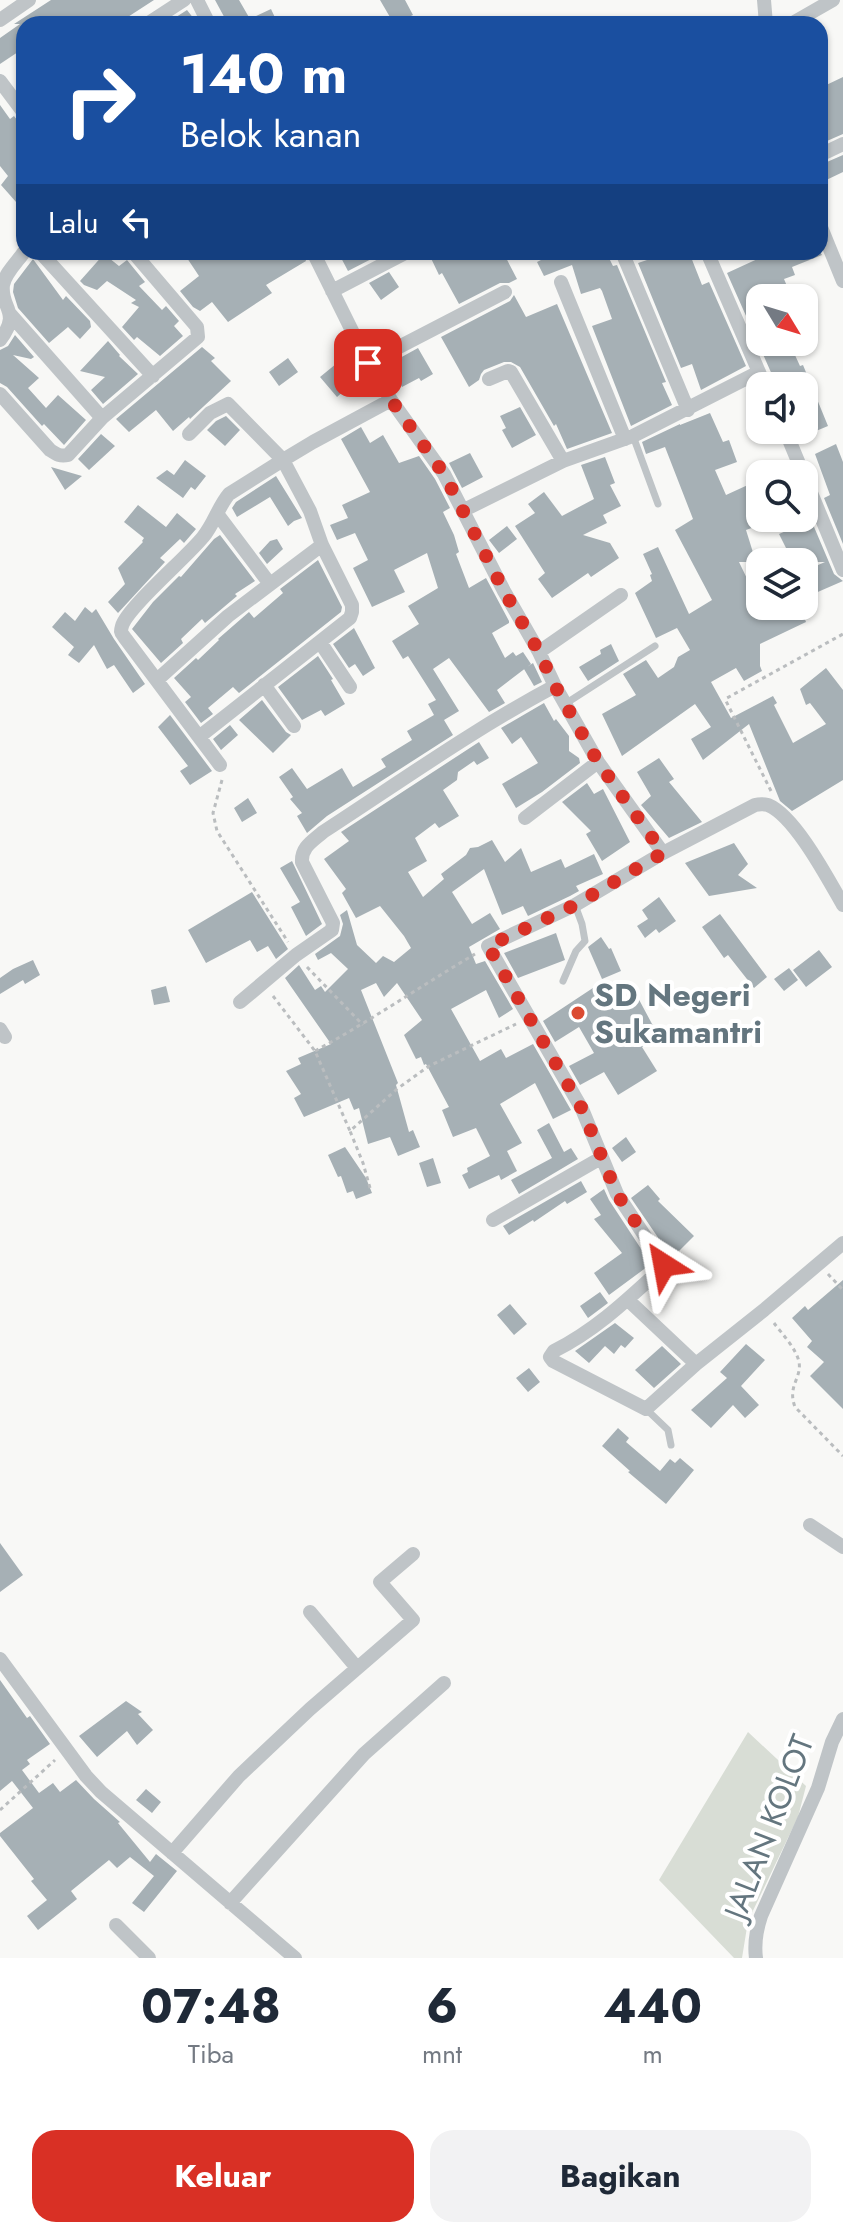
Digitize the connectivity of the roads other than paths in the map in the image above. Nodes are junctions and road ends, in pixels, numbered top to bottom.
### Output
1 (29, 0) edge
2 (184, 0) edge
3 (833, 0) edge
4 (159, 16) edge
5 (805, 16) edge
6 (0, 20) edge
7 (0, 81) edge
8 (16, 100) edge
9 (828, 243) edge
10 (18, 260) edge
11 (47, 260) edge
12 (140, 260) edge
13 (317, 260) edge
14 (392, 260) edge
15 (625, 260) edge
16 (710, 260) edge
17 (842, 275) edge
18 (561, 282) dead end
19 (332, 291) junction
20 (505, 292) dead end
21 (10, 314) junction
22 (0, 340) edge
23 (368, 363) junction
24 (759, 372) edge
25 (153, 376) junction
26 (489, 379) dead end
27 (746, 386) edge
28 (0, 394) edge
29 (391, 400) junction
30 (688, 410) junction
31 (102, 418) junction
32 (189, 434) dead end
33 (629, 438) junction
34 (791, 444) edge
35 (283, 460) junction
36 (563, 461) junction
37 (658, 504) dead end
38 (464, 510) junction
39 (218, 515) junction
40 (322, 545) junction
41 (843, 570) edge
42 (270, 584) junction
43 (621, 595) dead end
44 (320, 642) junction
45 (655, 646) dead end
46 (539, 652) junction
47 (157, 680) junction
48 (264, 685) junction
49 (555, 686) junction
50 (350, 687) dead end
51 (565, 704) junction
52 (294, 726) dead end
53 (199, 737) junction
54 (598, 762) junction
55 (220, 765) road end
56 (525, 818) dead end
57 (663, 853) junction
58 (575, 905) junction
59 (843, 905) edge
60 (563, 981) dead end
61 (240, 1002) dead end
62 (601, 1158) junction
63 (493, 1220) dead end
64 (843, 1243) edge
65 (628, 1300) junction
66 (696, 1364) junction
67 (646, 1409) junction
68 (671, 1445) dead end
69 (810, 1525) dead end
70 (843, 1547) edge
71 (413, 1554) dead end
72 (310, 1612) dead end
73 (0, 1659) edge
74 (357, 1668) junction
75 (444, 1683) dead end
76 (843, 1719) edge
77 (172, 1853) junction
78 (230, 1903) junction
79 (116, 1925) dead end
80 (149, 1958) edge
81 (295, 1958) edge
82 (756, 1958) edge

1 - 6 street
2 - 4 street
3 - 5 street
7 - 8 street
9 - 17 street
10 - 21 street
11 - 25 street
12 - 25 street
13 - 19 street
14 - 19 street
15 - 30 street
16 - 24 street
18 - 33 street
19 - 23 street
20 - 23 street
21 - 22 street
21 - 31 street
23 - 29 street
25 - 31 street
26 - 36 street
27 - 30 street
28 - 31 street
29 - 35 street
29 - 38 street
30 - 33 street
32 - 35 street
33 - 36 street
33 - 37 lane
34 - 41 street
35 - 39 street
35 - 40 street
36 - 38 street
38 - 46 street
39 - 42 street
39 - 47 street
40 - 42 street
40 - 44 street
42 - 47 street
43 - 46 street
44 - 48 street
44 - 50 street
45 - 51 lane
46 - 49 street
47 - 53 street
48 - 52 street
48 - 53 street
49 - 51 street
49 - 61 street
51 - 54 street
53 - 55 street
54 - 56 street
54 - 57 street
57 - 58 street
57 - 59 street
58 - 60 lane
58 - 62 street
62 - 63 street
62 - 65 street
64 - 66 street
65 - 66 street
65 - 67 street
66 - 67 street
67 - 68 lane
69 - 70 street
71 - 74 street
72 - 74 street
73 - 77 street
74 - 77 street
75 - 78 street
76 - 82 street, JALAN KOLOT
77 - 78 street
78 - 81 street
79 - 80 street

